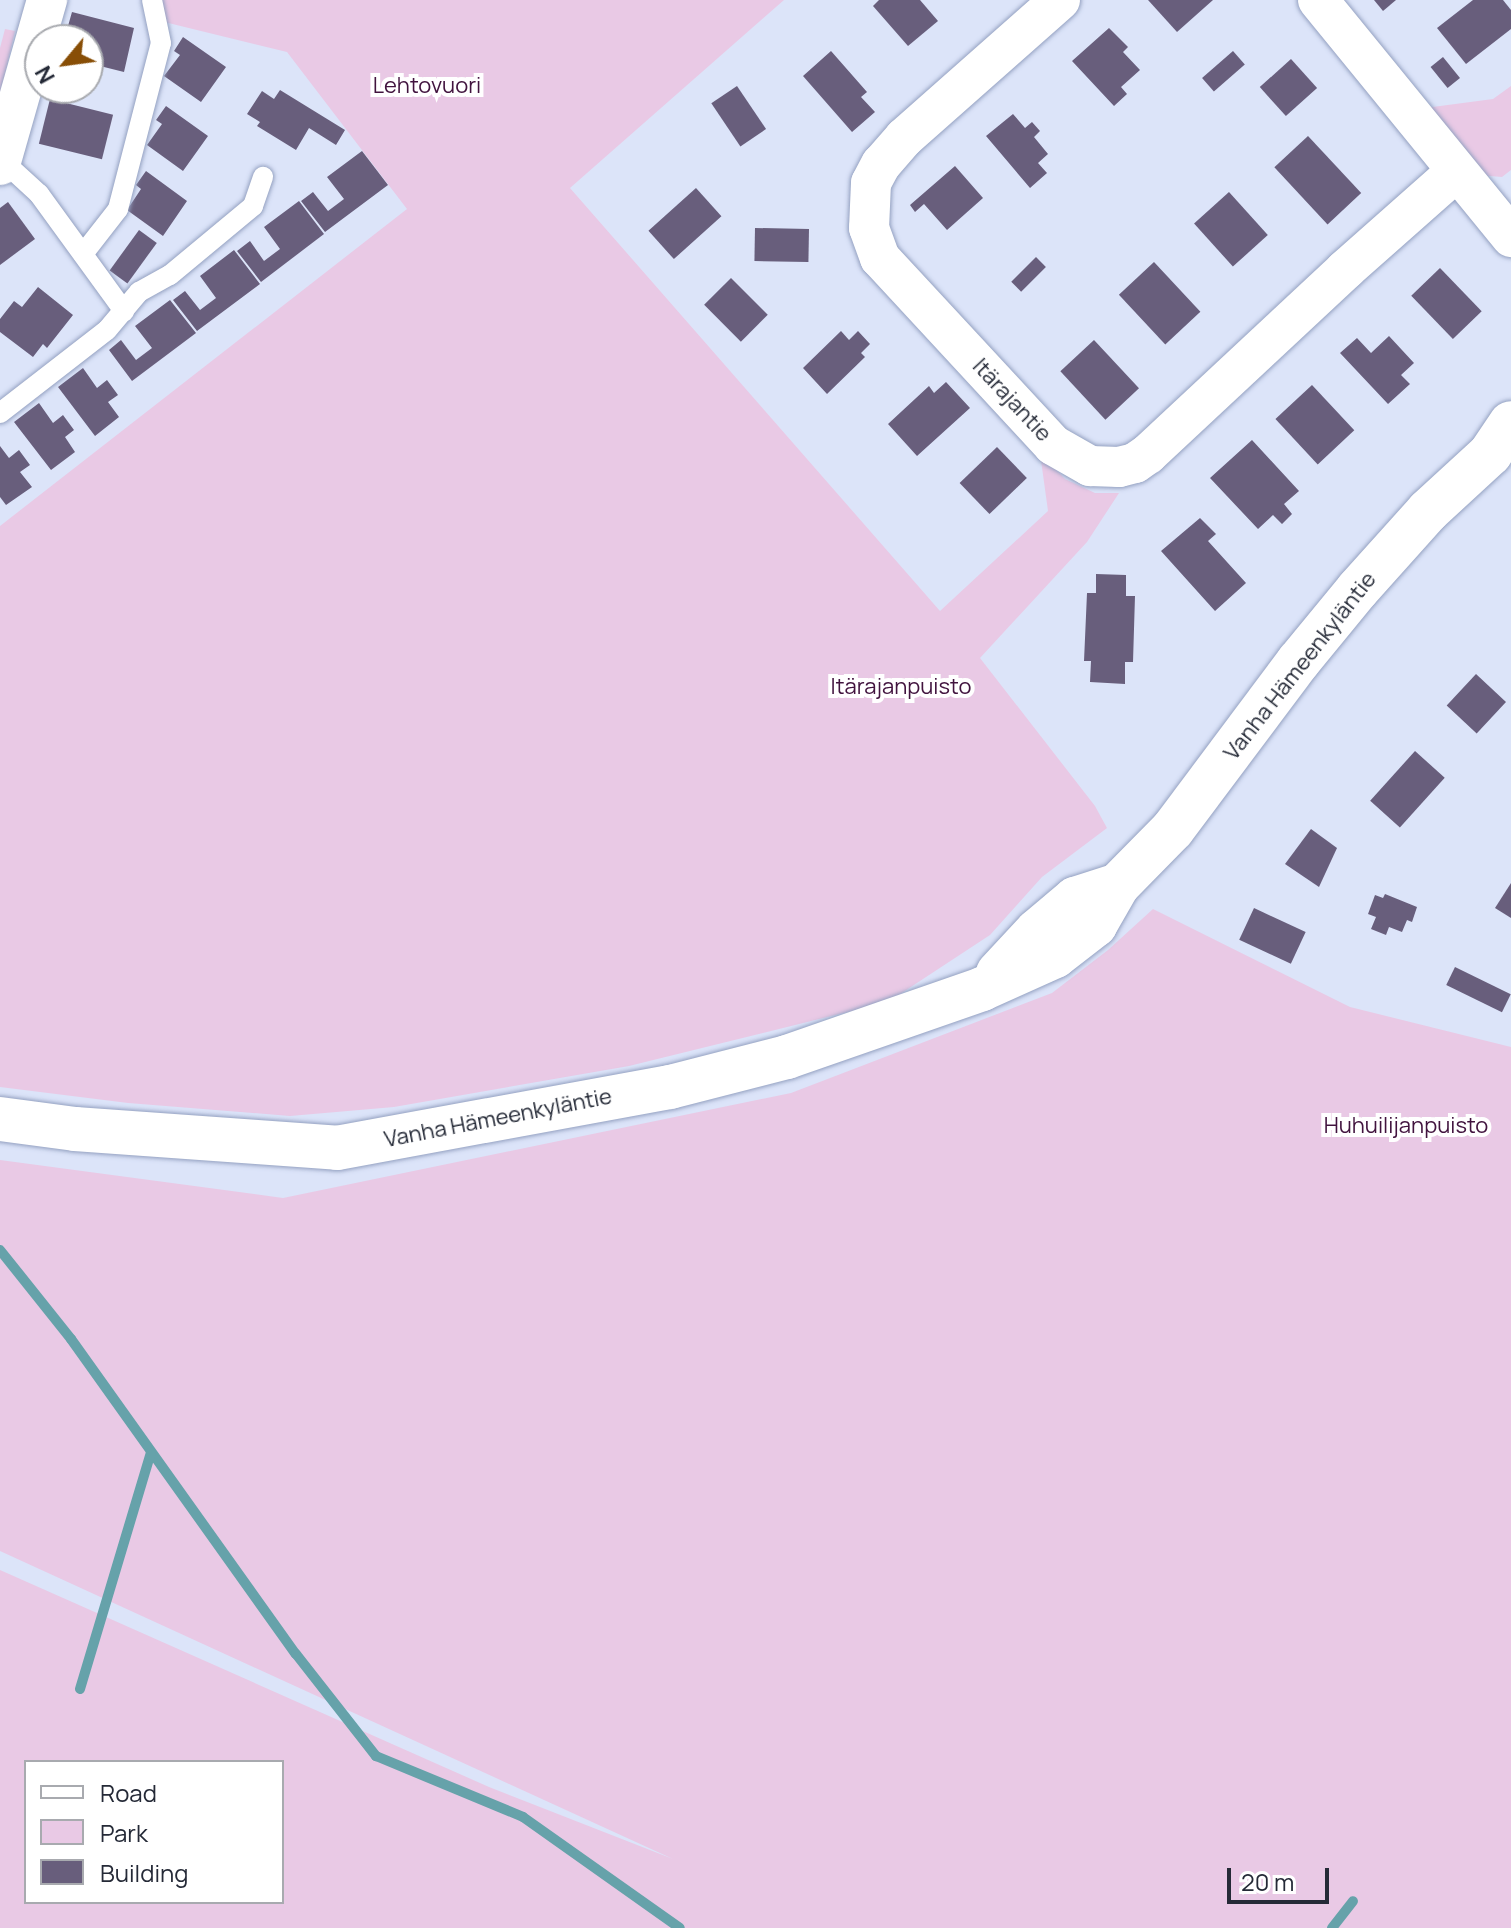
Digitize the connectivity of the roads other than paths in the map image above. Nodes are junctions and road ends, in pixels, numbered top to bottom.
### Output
1 (47, 0) edge
2 (152, 0) edge
3 (1060, 0) edge
4 (1318, 0) edge
5 (1, 163) edge
6 (1457, 171) junction
7 (263, 177) dead end
8 (1511, 237) edge
9 (83, 254) junction
10 (124, 311) junction
11 (0, 413) edge
12 (1504, 440) edge
13 (0, 1119) edge

1 - 5 street
2 - 9 lane
3 - 6 street, Itärajantie
4 - 6 street
5 - 9 lane
6 - 8 street
7 - 10 lane
9 - 10 lane
10 - 11 lane
12 - 13 street, Vanha Hämeenkyläntie

